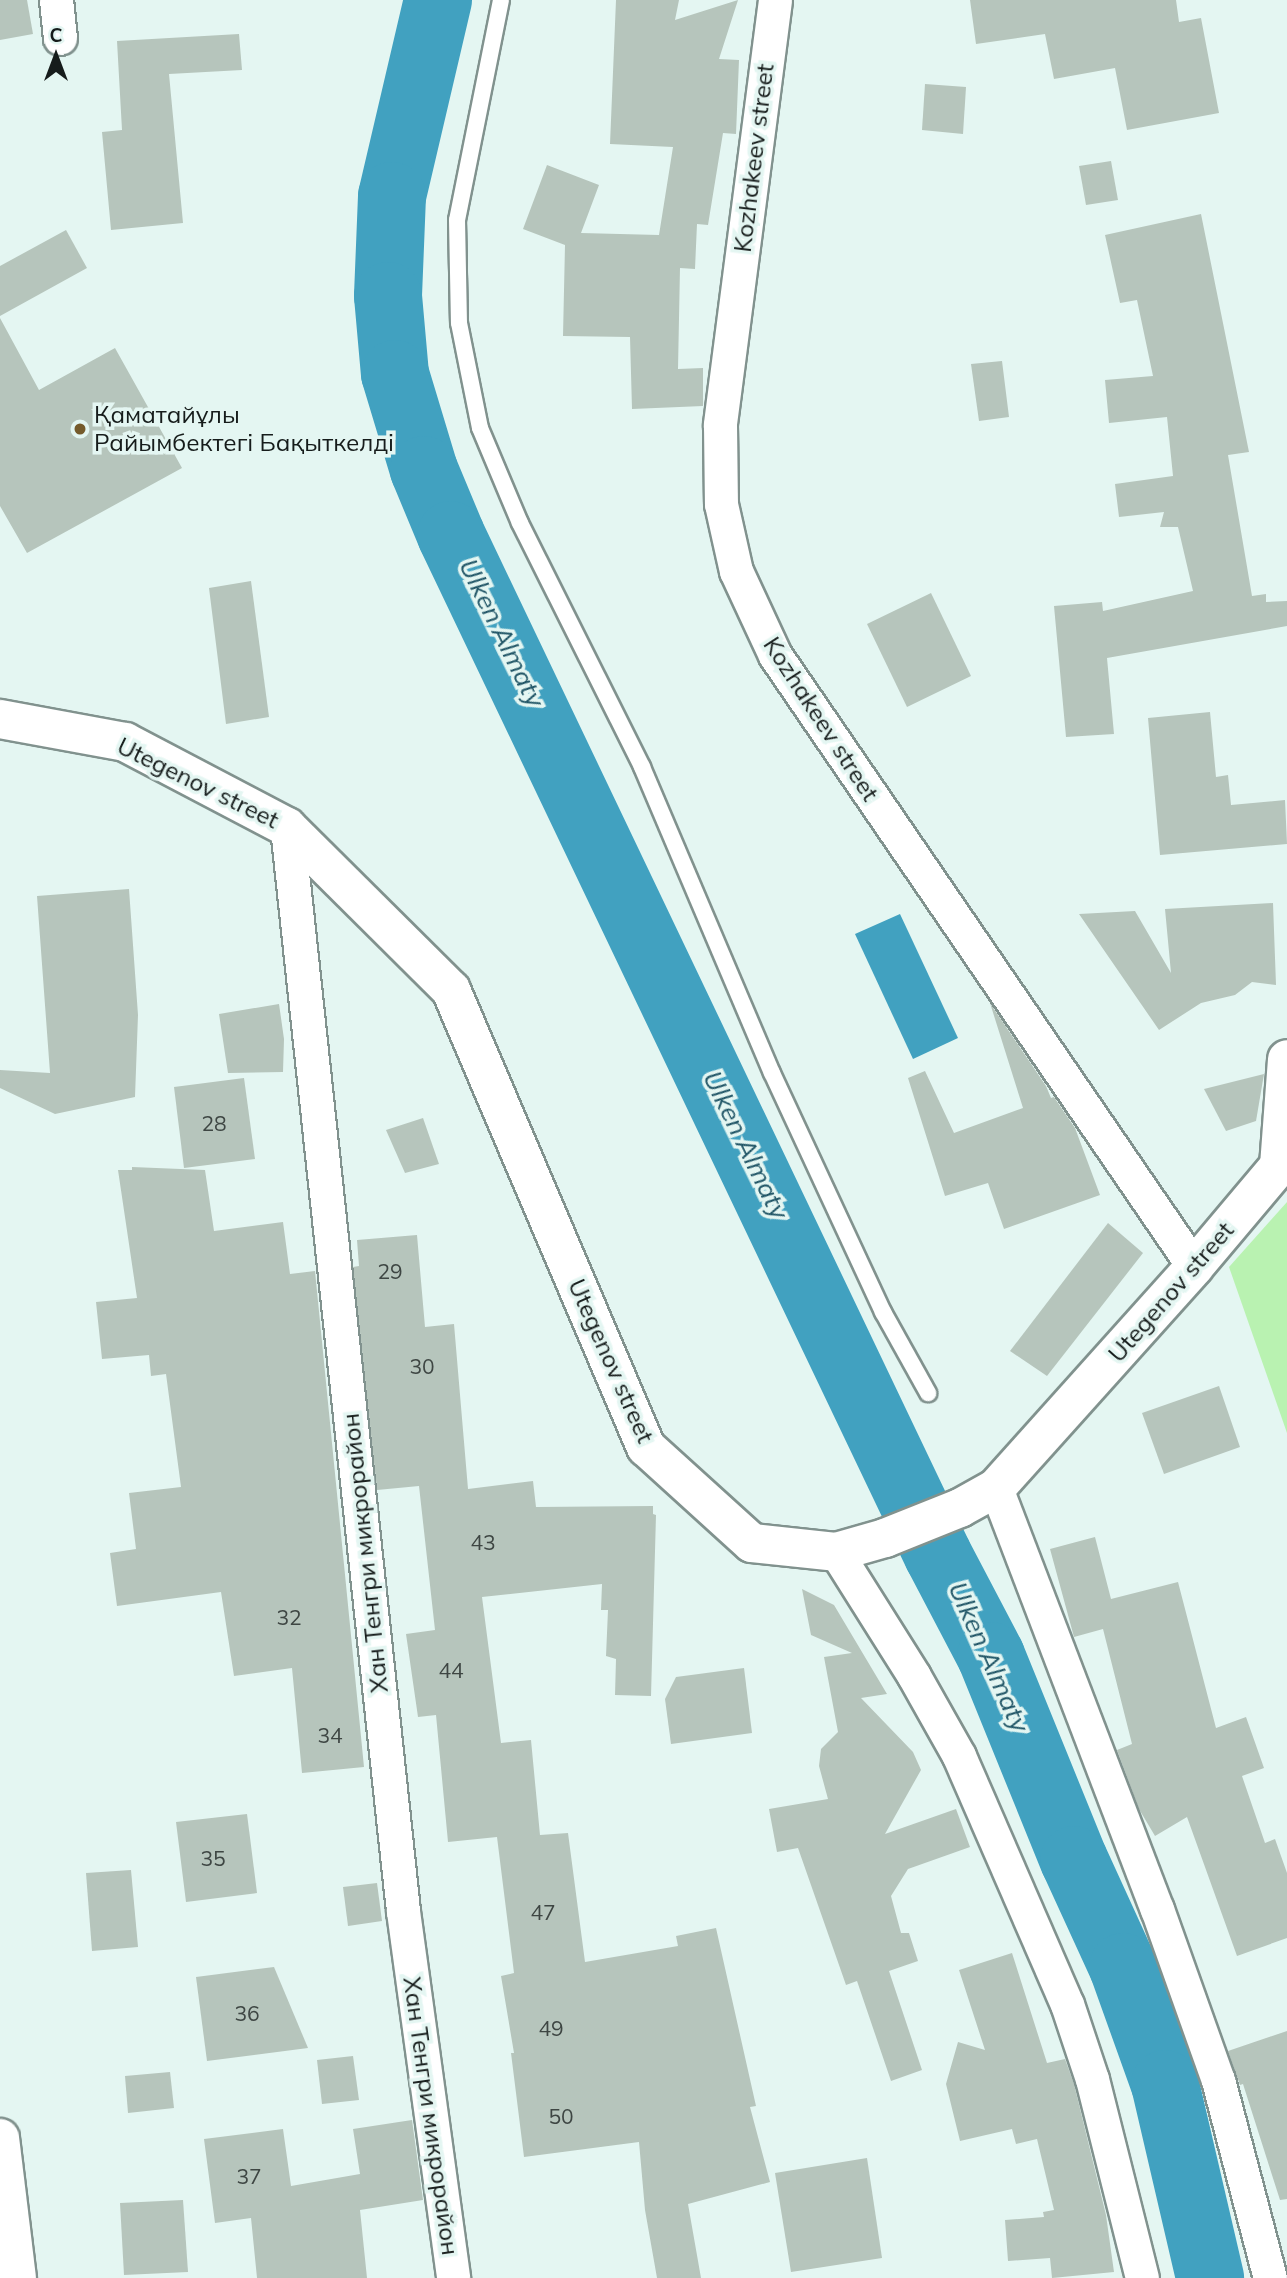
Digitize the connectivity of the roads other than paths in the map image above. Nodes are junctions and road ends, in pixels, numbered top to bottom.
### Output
1 (56, 0) edge
2 (501, 0) edge
3 (775, 0) edge
4 (60, 38) dead end
5 (0, 719) edge
6 (287, 827) junction
7 (1287, 1059) edge
8 (1194, 1267) junction
9 (928, 1393) dead end
10 (996, 1488) junction
11 (836, 1552) junction
12 (0, 2138) edge
13 (17, 2278) edge
14 (453, 2278) edge
15 (1142, 2278) edge
16 (1270, 2278) edge

1 - 4 street
2 - 9 lane
3 - 8 street, Kozhakeev street
5 - 6 street, Utegenov street
6 - 11 street, Utegenov street
6 - 14 street, Хан Тенгри микрорайон
7 - 8 street, Utegenov street
8 - 10 street, Utegenov street
10 - 11 street, Utegenov street
10 - 16 street
11 - 15 street
12 - 13 street

